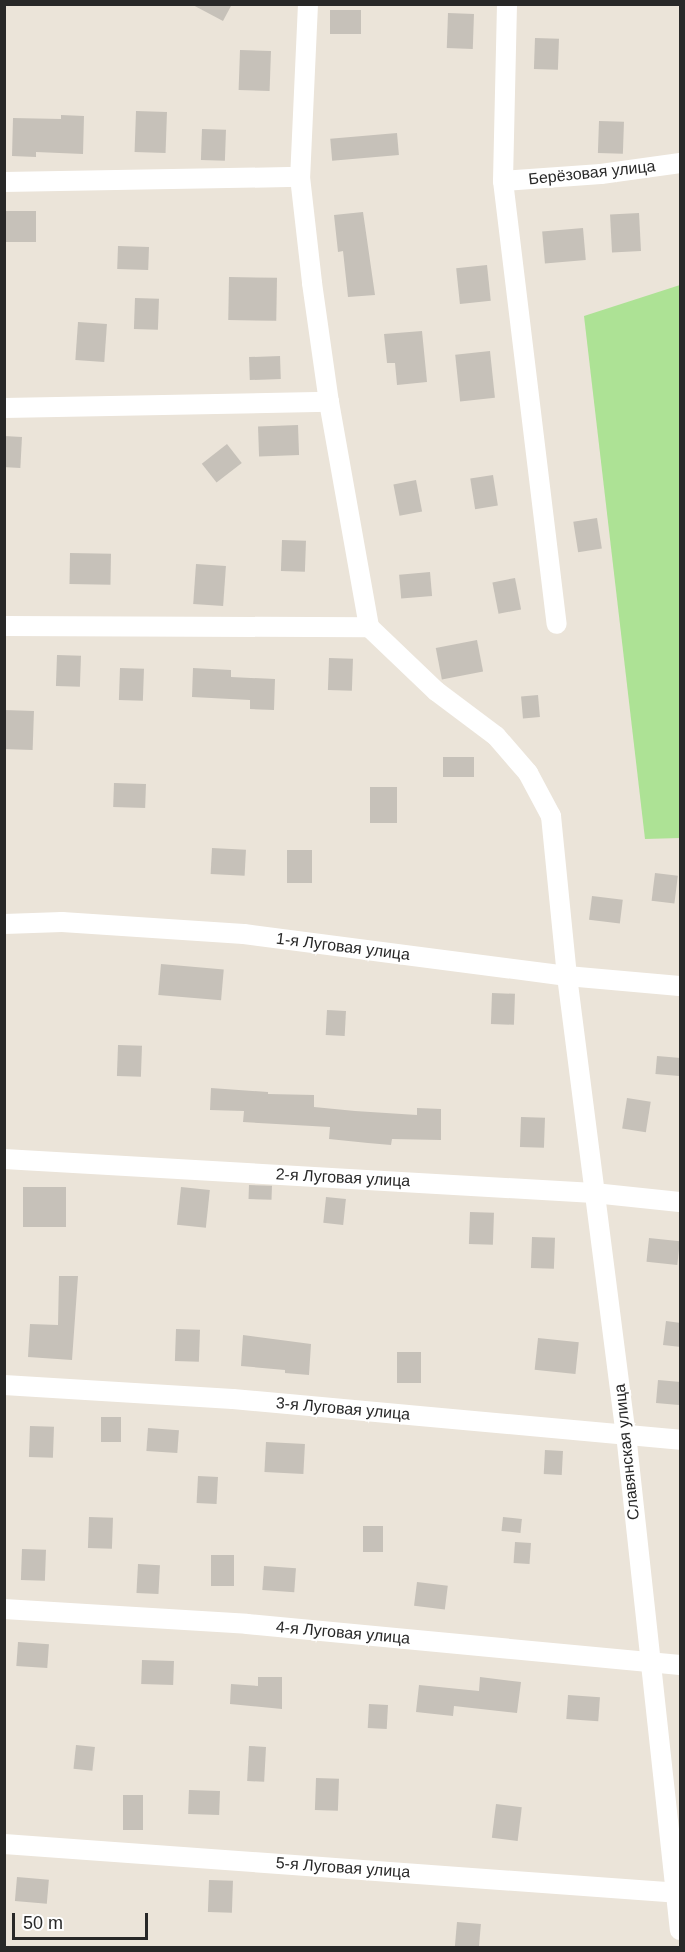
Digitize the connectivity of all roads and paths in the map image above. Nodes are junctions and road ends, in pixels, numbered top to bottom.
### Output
1 (308, 4) edge
2 (507, 4) edge
3 (681, 163) edge
4 (300, 177) junction
5 (503, 181) junction
6 (4, 182) edge
7 (329, 402) junction
8 (4, 408) edge
9 (557, 624) dead end
10 (4, 626) edge
11 (369, 627) junction
12 (4, 924) edge
13 (567, 976) junction
14 (681, 986) edge
15 (4, 1159) edge
16 (594, 1193) junction
17 (681, 1202) edge
18 (4, 1385) edge
19 (627, 1434) junction
20 (681, 1440) edge
21 (4, 1610) edge
22 (650, 1662) junction
23 (681, 1665) edge
24 (4, 1844) edge
25 (679, 1892) edge
26 (681, 1930) edge

1 - 4 street
2 - 5 street
3 - 5 street, Берёзовая улица
4 - 6 street
4 - 7 street
5 - 9 street
7 - 8 street
7 - 11 street
10 - 11 street
11 - 13 street, Славянская улица
12 - 13 street, 1-я Луговая улица
13 - 14 street, 1-я Луговая улица
13 - 16 street, Славянская улица
15 - 16 street, 2-я Луговая улица
16 - 17 street, 2-я Луговая улица
16 - 19 street, Славянская улица
18 - 19 street, 3-я Луговая улица
19 - 20 street, 3-я Луговая улица
19 - 22 street, Славянская улица
21 - 22 street, 4-я Луговая улица
22 - 23 street, 4-я Луговая улица
22 - 25 street, Славянская улица
24 - 25 street, 5-я Луговая улица
25 - 26 street, Славянская улица

